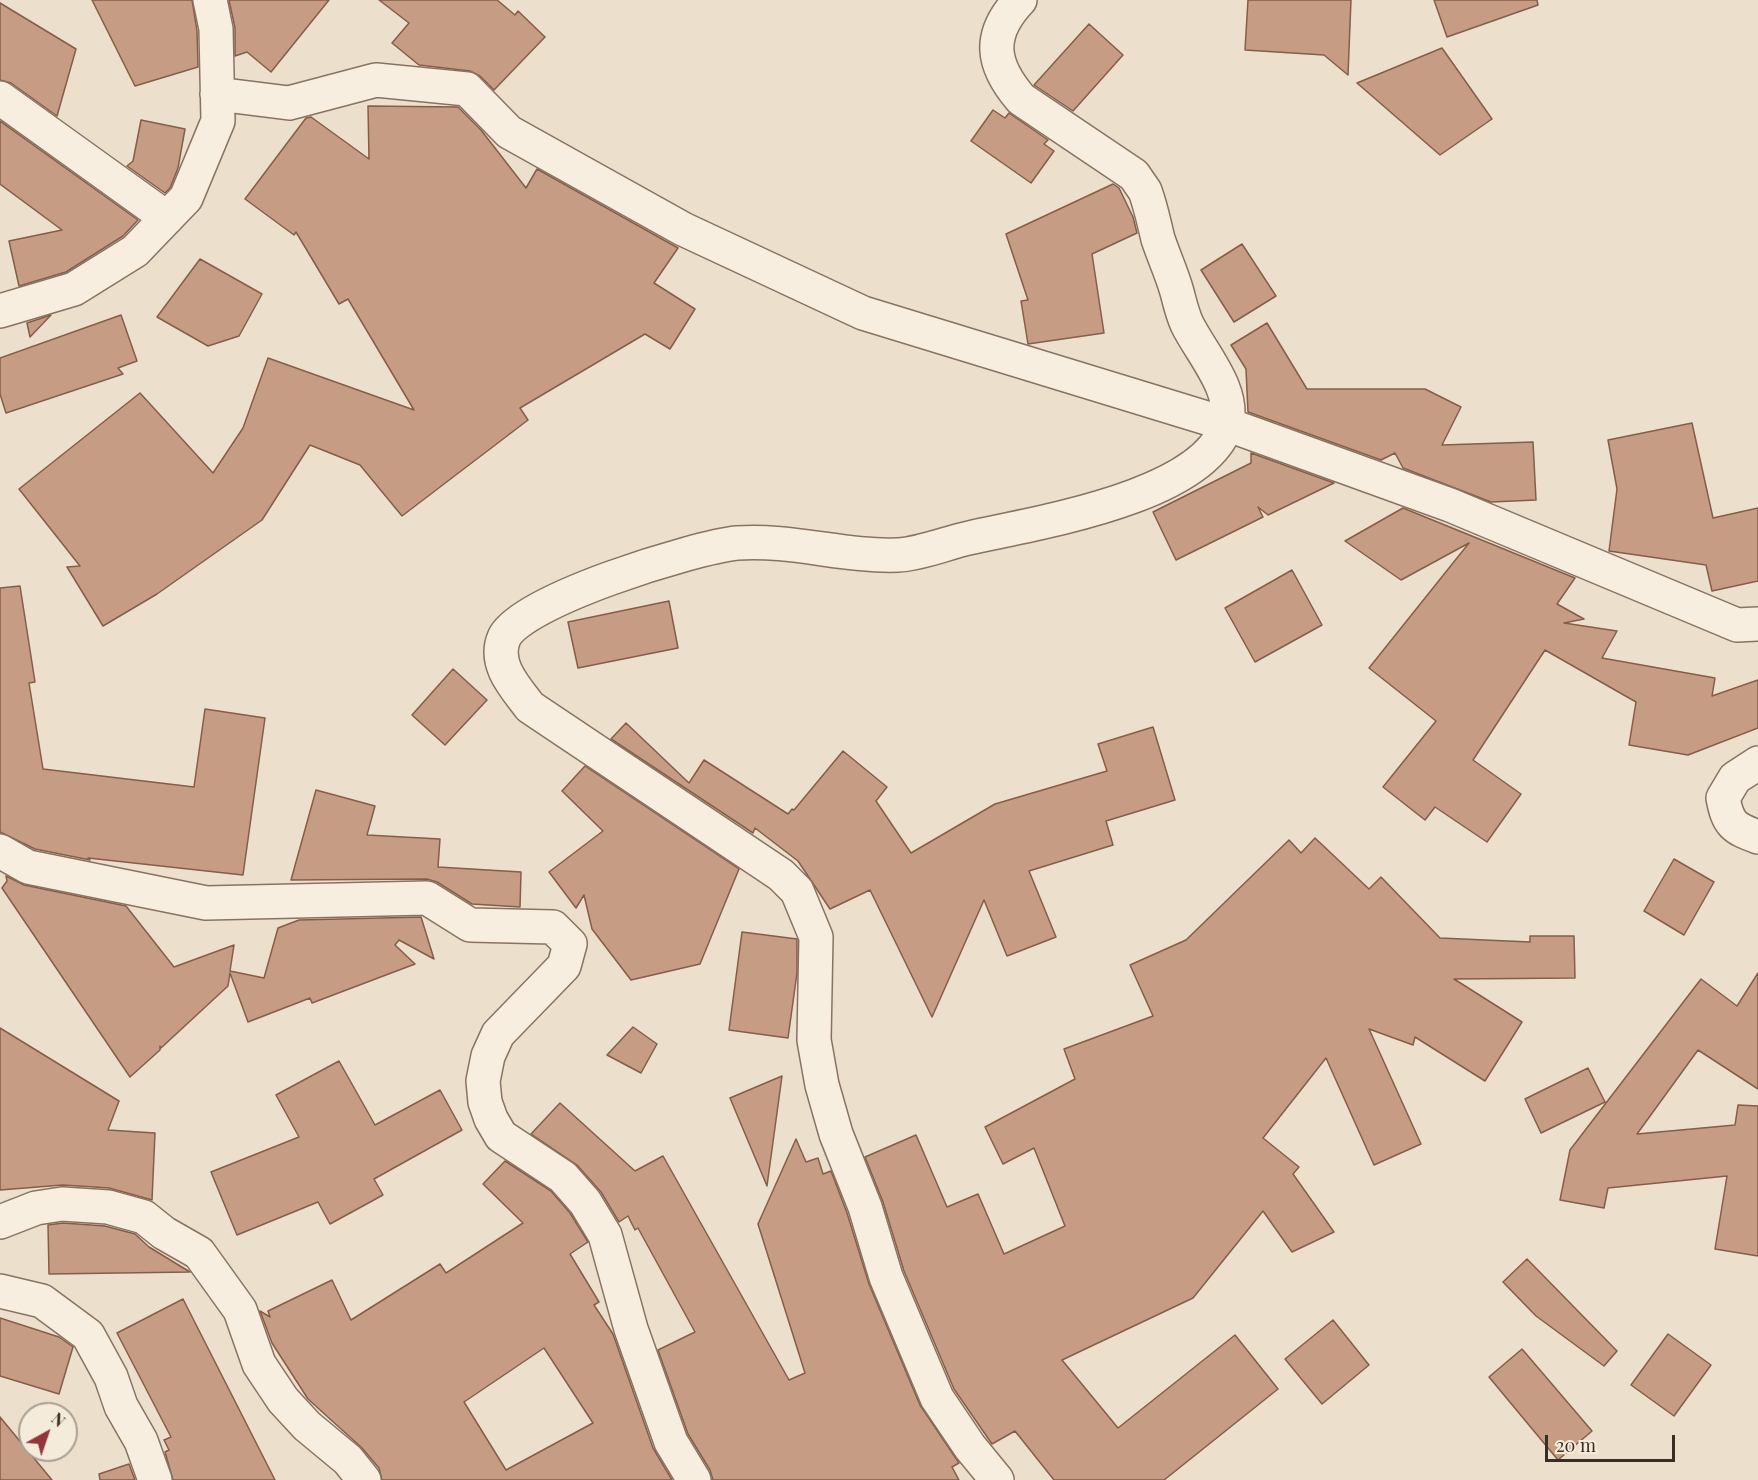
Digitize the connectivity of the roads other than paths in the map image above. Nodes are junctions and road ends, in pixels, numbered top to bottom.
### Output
1 (210, 0) edge
2 (1020, 0) edge
3 (218, 94) junction
4 (0, 98) edge
5 (167, 218) junction
6 (0, 311) edge
7 (1226, 424) junction
8 (1758, 624) edge
9 (1758, 763) edge
10 (1758, 837) edge
11 (0, 851) edge
12 (0, 1222) edge
13 (0, 1291) edge
14 (155, 1480) edge
15 (364, 1480) edge
16 (694, 1480) edge
17 (997, 1480) edge

1 - 3 street
2 - 7 street
3 - 5 street
3 - 7 street
4 - 5 street
5 - 6 street
7 - 8 street
7 - 17 street
9 - 10 street
11 - 16 street
12 - 15 street
13 - 14 street

